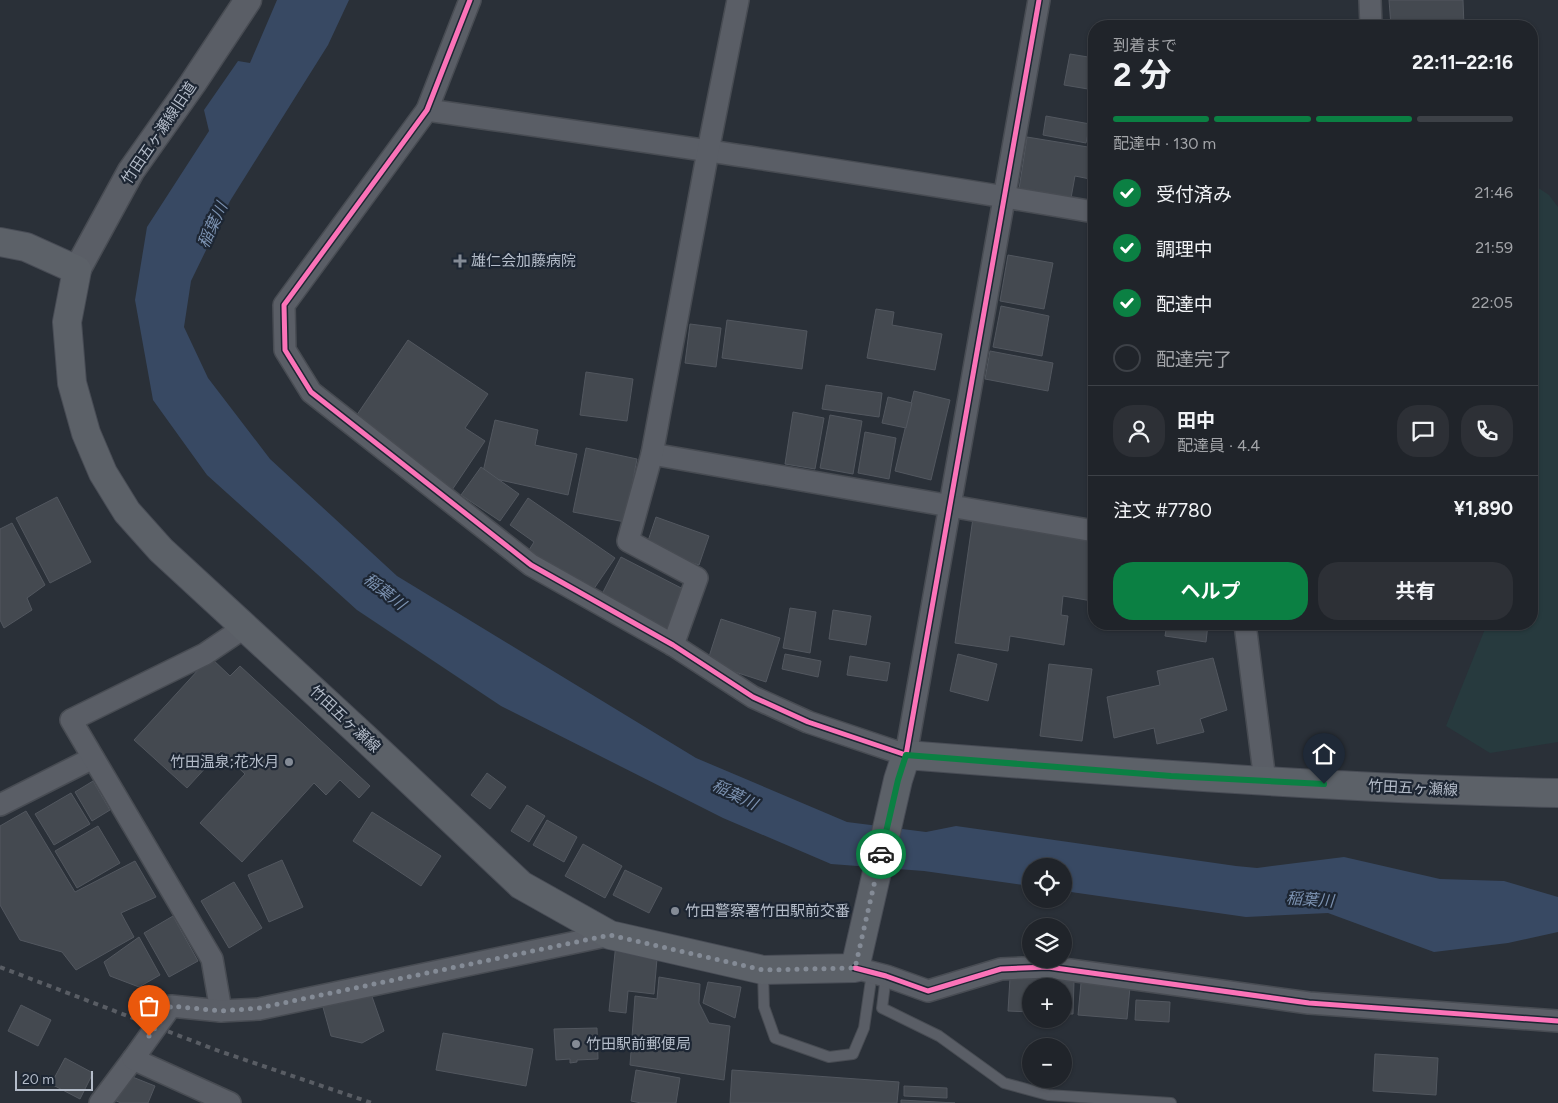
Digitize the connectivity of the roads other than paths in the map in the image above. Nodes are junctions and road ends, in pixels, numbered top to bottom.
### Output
1 (248, 0) edge
2 (470, 0) edge
3 (738, 0) edge
4 (1039, 0) edge
5 (1370, 0) edge
6 (1371, 20) edge
7 (427, 110) junction
8 (708, 151) junction
9 (1003, 196) junction
10 (1088, 211) edge
11 (0, 242) edge
12 (77, 270) junction
13 (652, 454) junction
14 (950, 506) junction
15 (1088, 530) edge
16 (245, 627) junction
17 (1246, 630) edge
18 (673, 645) junction
19 (906, 755) junction
20 (93, 758) junction
21 (1265, 782) junction
22 (1558, 794) edge
23 (0, 805) edge
24 (610, 935) junction
25 (763, 970) junction
26 (871, 972) junction
27 (221, 1011) junction
28 (1558, 1021) edge
29 (133, 1059) junction
30 (100, 1103) edge
31 (230, 1103) edge
32 (1171, 1103) edge

1 - 12 street, 竹田五ヶ瀬線旧道
2 - 7 street
3 - 8 street
4 - 9 street
5 - 6 street
7 - 8 street
7 - 18 street
8 - 9 street
8 - 13 street
9 - 10 street
9 - 14 street
11 - 12 main road
12 - 16 main road, 竹田五ヶ瀬線
13 - 14 street
13 - 18 street
14 - 15 street
14 - 19 street
16 - 20 street
16 - 24 main road, 竹田五ヶ瀬線
17 - 21 street
18 - 19 street
19 - 21 main road, 竹田五ヶ瀬線
19 - 26 main road
20 - 23 street
20 - 27 street
21 - 22 main road, 竹田五ヶ瀬線
24 - 25 main road, 竹田五ヶ瀬線
24 - 27 street
25 - 26 main road, 竹田五ヶ瀬線
25 - 26 lane
26 - 28 street
26 - 32 lane
27 - 29 street
29 - 30 street
29 - 31 street

